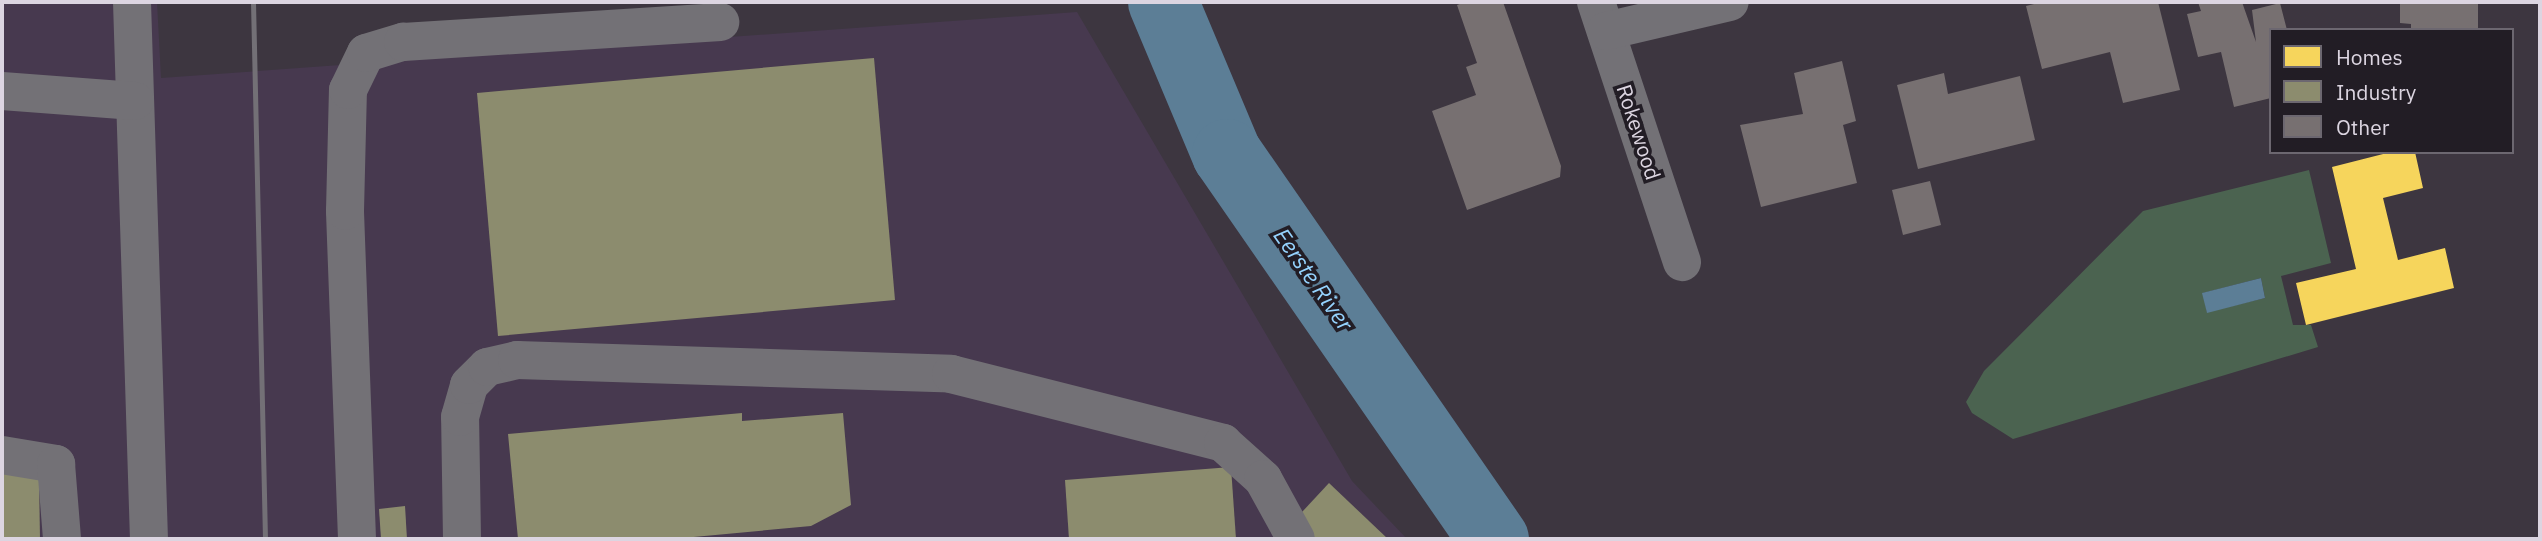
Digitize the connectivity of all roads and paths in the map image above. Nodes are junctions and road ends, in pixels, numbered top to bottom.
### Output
1 (132, 2) edge
2 (1730, 2) edge
3 (1601, 16) edge
4 (720, 22) dead end
5 (2, 92) edge
6 (135, 101) junction
7 (1682, 262) dead end
8 (2, 455) edge
9 (62, 539) edge
10 (149, 539) edge
11 (357, 539) edge
12 (462, 539) edge
13 (1296, 539) edge

1 - 6 street
2 - 3 street
3 - 7 street, Rokewood
4 - 11 street
5 - 6 street
6 - 10 street
8 - 9 street
12 - 13 street

